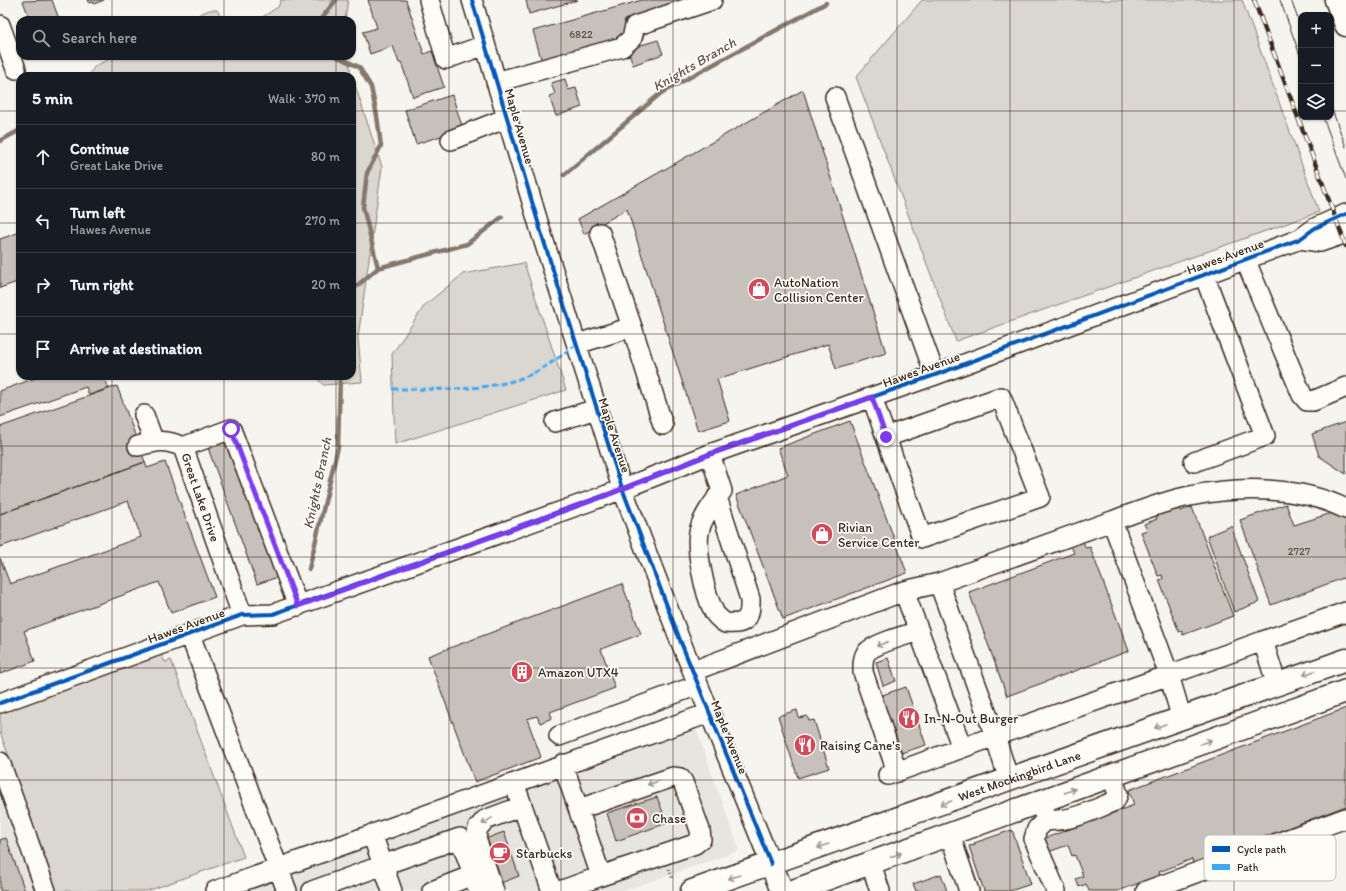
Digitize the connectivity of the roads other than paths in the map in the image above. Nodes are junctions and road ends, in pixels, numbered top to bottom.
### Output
1 (429, 0) edge
2 (472, 0) edge
3 (712, 0) edge
4 (1336, 0) edge
5 (0, 25) edge
6 (1346, 25) edge
7 (485, 44) junction
8 (16, 69) dead end
9 (496, 82) junction
10 (835, 97) dead end
11 (507, 118) junction
12 (451, 140) dead end
13 (1346, 214) edge
14 (600, 233) dead end
15 (1346, 234) edge
16 (1300, 239) junction
17 (1245, 259) junction
18 (1204, 275) junction
19 (632, 327) junction
20 (577, 344) junction
21 (935, 375) junction
22 (1346, 387) edge
23 (872, 397) junction
24 (596, 409) junction
25 (144, 415) dead end
26 (555, 422) dead end
27 (664, 425) dead end
28 (886, 437) junction
29 (183, 447) junction
30 (710, 454) junction
31 (1194, 462) dead end
32 (622, 488) junction
33 (718, 497) junction
34 (1346, 509) edge
35 (1112, 520) junction
36 (939, 583) junction
37 (904, 591) junction
38 (298, 606) junction
39 (1346, 612) edge
40 (242, 615) junction
41 (919, 631) junction
42 (190, 635) junction
43 (1263, 641) junction
44 (1346, 660) edge
45 (1169, 675) junction
46 (695, 678) junction
47 (1277, 685) junction
48 (1346, 691) edge
49 (0, 703) edge
50 (1288, 712) junction
51 (709, 713) junction
52 (1182, 718) junction
53 (559, 736) dead end
54 (994, 736) junction
55 (962, 748) junction
56 (0, 762) edge
57 (563, 764) junction
58 (1009, 780) junction
59 (514, 783) junction
60 (522, 806) junction
61 (579, 809) junction
62 (1019, 809) junction
63 (1043, 811) junction
64 (1346, 818) edge
65 (372, 834) junction
66 (950, 835) junction
67 (1299, 835) edge
68 (771, 864) junction
69 (870, 864) junction
70 (383, 865) junction
71 (278, 868) junction
72 (1204, 870) edge
73 (602, 876) junction
74 (476, 883) edge
75 (46, 891) edge
76 (215, 891) edge
77 (287, 891) edge
78 (312, 891) edge
79 (392, 891) edge
80 (434, 891) edge
81 (494, 891) edge
82 (552, 891) edge
83 (560, 891) edge
84 (692, 891) edge
85 (782, 891) edge
86 (793, 891) edge
87 (880, 891) edge
88 (969, 891) edge
89 (1056, 891) edge
90 (1146, 891) edge

1 - 7 street
2 - 7 street, Maple Avenue
3 - 9 street
4 - 6 main road
5 - 8 street
7 - 9 street, Maple Avenue
9 - 11 street, Maple Avenue
10 - 21 street
11 - 12 street
11 - 20 street, Maple Avenue
13 - 16 street, Hawes Avenue
14 - 19 street
15 - 16 street, Hawes Avenue
16 - 17 street, Hawes Avenue
17 - 18 street, Hawes Avenue
17 - 22 street
18 - 21 street, Hawes Avenue
18 - 31 street
19 - 20 street
19 - 27 street
20 - 24 street, Maple Avenue
21 - 23 street, Hawes Avenue
23 - 28 street
23 - 30 street, Hawes Avenue
24 - 26 street
24 - 32 street, Maple Avenue
25 - 29 street
28 - 28 street
29 - 38 street, Great Lake Drive
29 - 40 street, Great Lake Drive
30 - 32 street, Hawes Avenue
30 - 33 street
32 - 38 street, Hawes Avenue
32 - 46 street, Maple Avenue
33 - 33 street
34 - 35 street
35 - 36 street
35 - 45 street
36 - 37 street
36 - 54 street
37 - 41 street
37 - 46 street
38 - 40 street, Hawes Avenue
39 - 43 street
40 - 42 street, Hawes Avenue
41 - 55 street
41 -> 55 street
42 - 49 street, Hawes Avenue
42 - 71 street
43 - 45 street
43 - 47 street
44 -> 47 main road, West Mockingbird Lane
45 - 52 street
45 - 54 street
46 - 51 street, Maple Avenue
46 - 53 street
47 - 50 main road
47 - 52 main road, West Mockingbird Lane
48 - 50 main road
63 -> 50 main road
51 - 57 street
51 - 68 street, Maple Avenue
52 -> 58 main road, West Mockingbird Lane
54 - 55 street
54 - 58 street
56 - 75 street
57 - 59 street
57 - 61 street
58 - 62 main road
58 -> 68 main road, West Mockingbird Lane
59 - 60 street
59 - 65 street
60 -> 81 street
60 - 82 street
61 - 73 street
73 -> 61 street
62 - 63 main road
62 - 66 main road
63 - 89 street
64 - 67 street
65 - 70 street
65 - 71 street
69 -> 66 main road
66 - 88 street
68 -> 84 main road, West Mockingbird Lane
68 - 85 main road, Maple Avenue
69 - 86 main road
69 - 87 street
70 - 74 street
70 - 78 street
70 - 79 street
71 - 76 street
71 - 77 street
72 - 90 street
73 - 83 street
74 - 80 street

